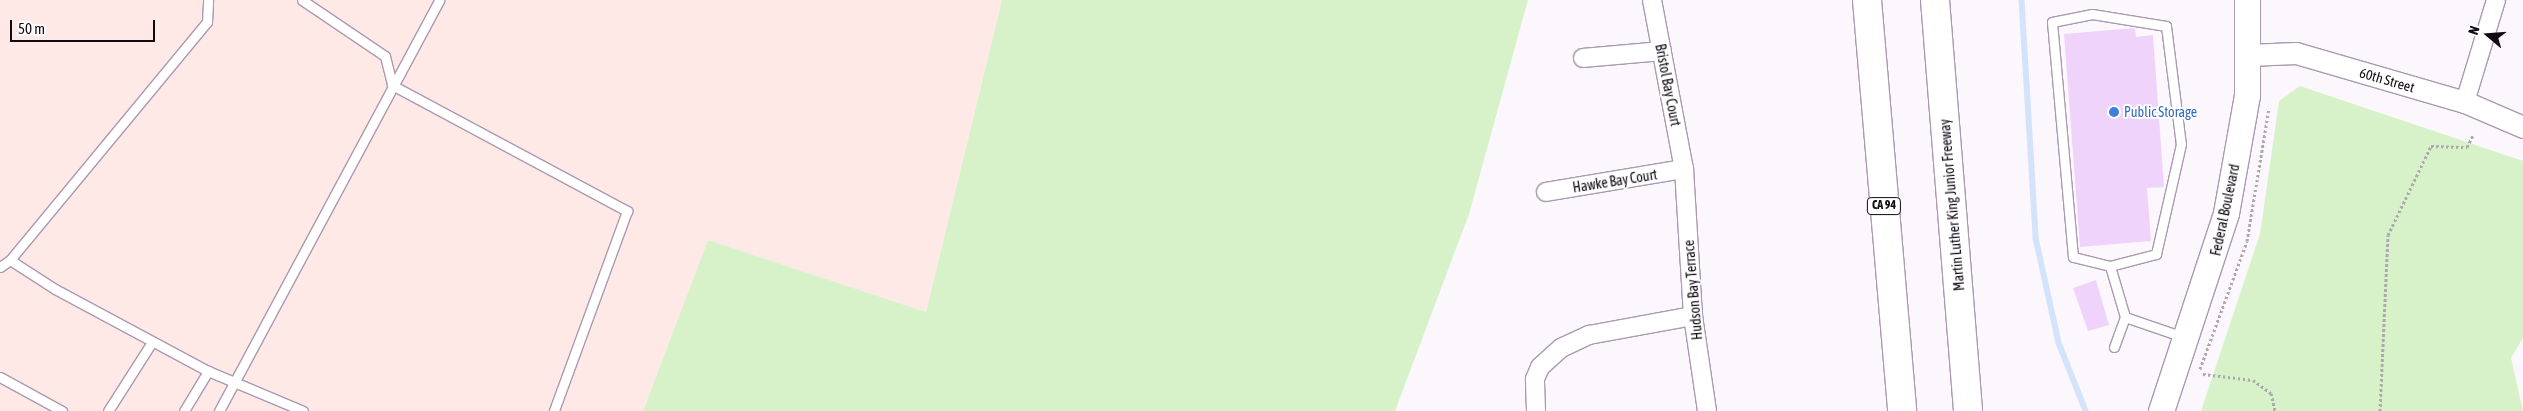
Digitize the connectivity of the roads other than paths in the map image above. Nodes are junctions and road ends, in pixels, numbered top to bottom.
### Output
1 (208, 0) edge
2 (302, 0) edge
3 (439, 0) edge
4 (1652, 0) edge
5 (1867, 0) edge
6 (1935, 0) edge
7 (2247, 0) edge
8 (2496, 0) edge
9 (1662, 51) junction
10 (2248, 55) junction
11 (1583, 58) dead end
12 (392, 86) junction
13 (2464, 102) junction
14 (2523, 127) edge
15 (1684, 169) junction
16 (1546, 192) dead end
17 (10, 260) junction
18 (0, 266) edge
19 (2110, 266) junction
20 (1693, 316) junction
21 (2125, 317) junction
22 (2186, 339) junction
23 (152, 342) junction
24 (2114, 347) dead end
25 (208, 371) junction
26 (0, 377) edge
27 (233, 382) junction
28 (62, 411) edge
29 (108, 411) edge
30 (184, 411) edge
31 (219, 411) edge
32 (303, 411) edge
33 (554, 411) edge
34 (1536, 411) edge
35 (1707, 411) edge
36 (1902, 411) edge
37 (1968, 411) edge
38 (2160, 411) edge

1 - 17 lane
2 - 12 lane
3 - 12 lane
4 - 9 street, Bristol Bay Court
5 - 36 highway, CA 94
6 - 37 highway, Martin Luther King Junior Freeway
7 - 10 main road, Federal Boulevard
8 - 13 street
9 - 11 street
9 - 15 street, Bristol Bay Court
10 - 13 street, 60th Street
10 - 22 main road, Federal Boulevard
12 - 27 lane
12 - 33 lane
13 - 14 street, 60th Street
15 - 16 street, Hawke Bay Court
15 - 20 street, Hudson Bay Terrace
17 - 18 lane
17 - 23 lane
19 - 19 lane
19 - 21 lane
20 - 34 street
20 - 35 street, Hudson Bay Terrace
21 - 22 lane
21 - 24 lane
22 - 38 main road, Federal Boulevard
23 - 25 lane
23 - 29 lane
25 - 27 lane
25 - 30 lane
26 - 28 lane
27 - 31 lane
27 - 32 lane

